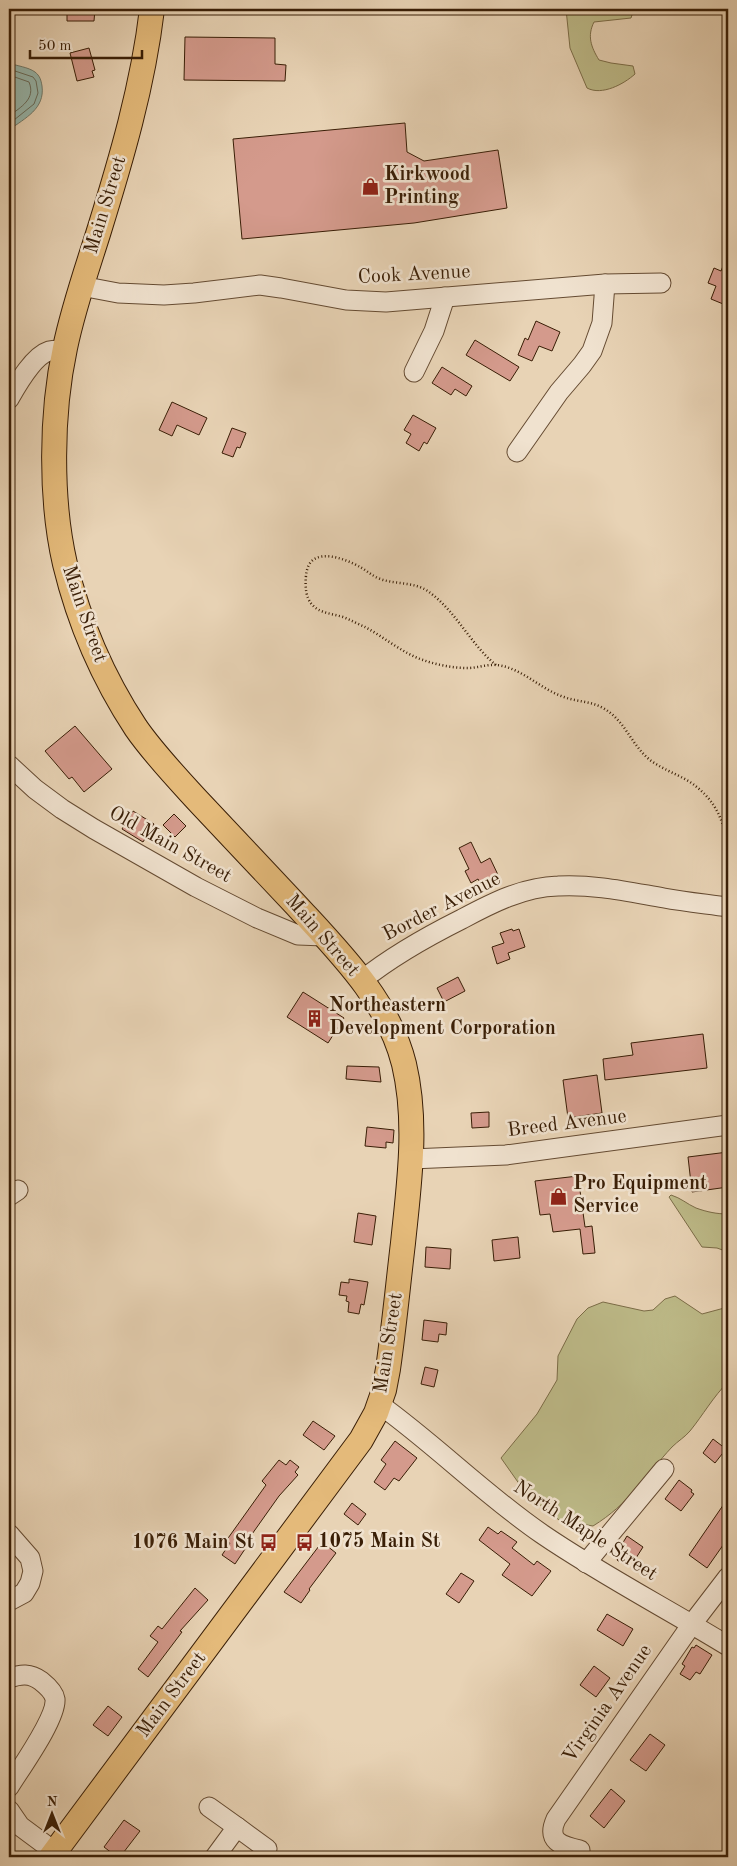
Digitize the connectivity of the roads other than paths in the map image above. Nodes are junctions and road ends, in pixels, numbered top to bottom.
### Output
1 (152, 9) edge
2 (661, 283) dead end
3 (605, 284) junction
4 (81, 286) junction
5 (445, 297) junction
6 (64, 351) junction
7 (414, 372) dead end
8 (9, 398) edge
9 (517, 452) dead end
10 (9, 766) edge
11 (728, 907) edge
12 (324, 936) junction
13 (361, 981) junction
14 (728, 1125) edge
15 (411, 1159) junction
16 (379, 1404) junction
17 (664, 1470) dead end
18 (9, 1534) edge
19 (586, 1563) junction
20 (728, 1577) edge
21 (9, 1601) edge
22 (692, 1624) junction
23 (728, 1646) edge
24 (9, 1678) edge
25 (9, 1787) edge
26 (209, 1807) dead end
27 (9, 1810) edge
28 (237, 1827) junction
29 (267, 1849) dead end
30 (580, 1850) dead end
31 (53, 1855) edge
32 (215, 1857) edge

1 - 4 main road, Main Street
2 - 3 street, Cook Avenue
3 - 5 street, Cook Avenue
3 - 9 street
4 - 5 street, Cook Avenue
4 - 6 main road, Main Street
5 - 7 street
6 - 8 street
6 - 12 main road, Main Street
10 - 12 street, Old Main Street
11 - 13 street, Border Avenue
12 - 13 main road, Main Street
13 - 15 main road, Main Street
14 - 15 street, Breed Avenue
15 - 16 main road, Main Street
16 - 19 street, North Maple Street
16 - 31 main road, Main Street
17 - 19 street
18 - 21 street
19 - 22 street, North Maple Street
20 - 22 street, Virginia Avenue
22 - 23 street, North Maple Street
22 - 30 street, Virginia Avenue
24 - 25 street
26 - 28 street
27 - 31 street
28 - 29 street
28 - 32 street

